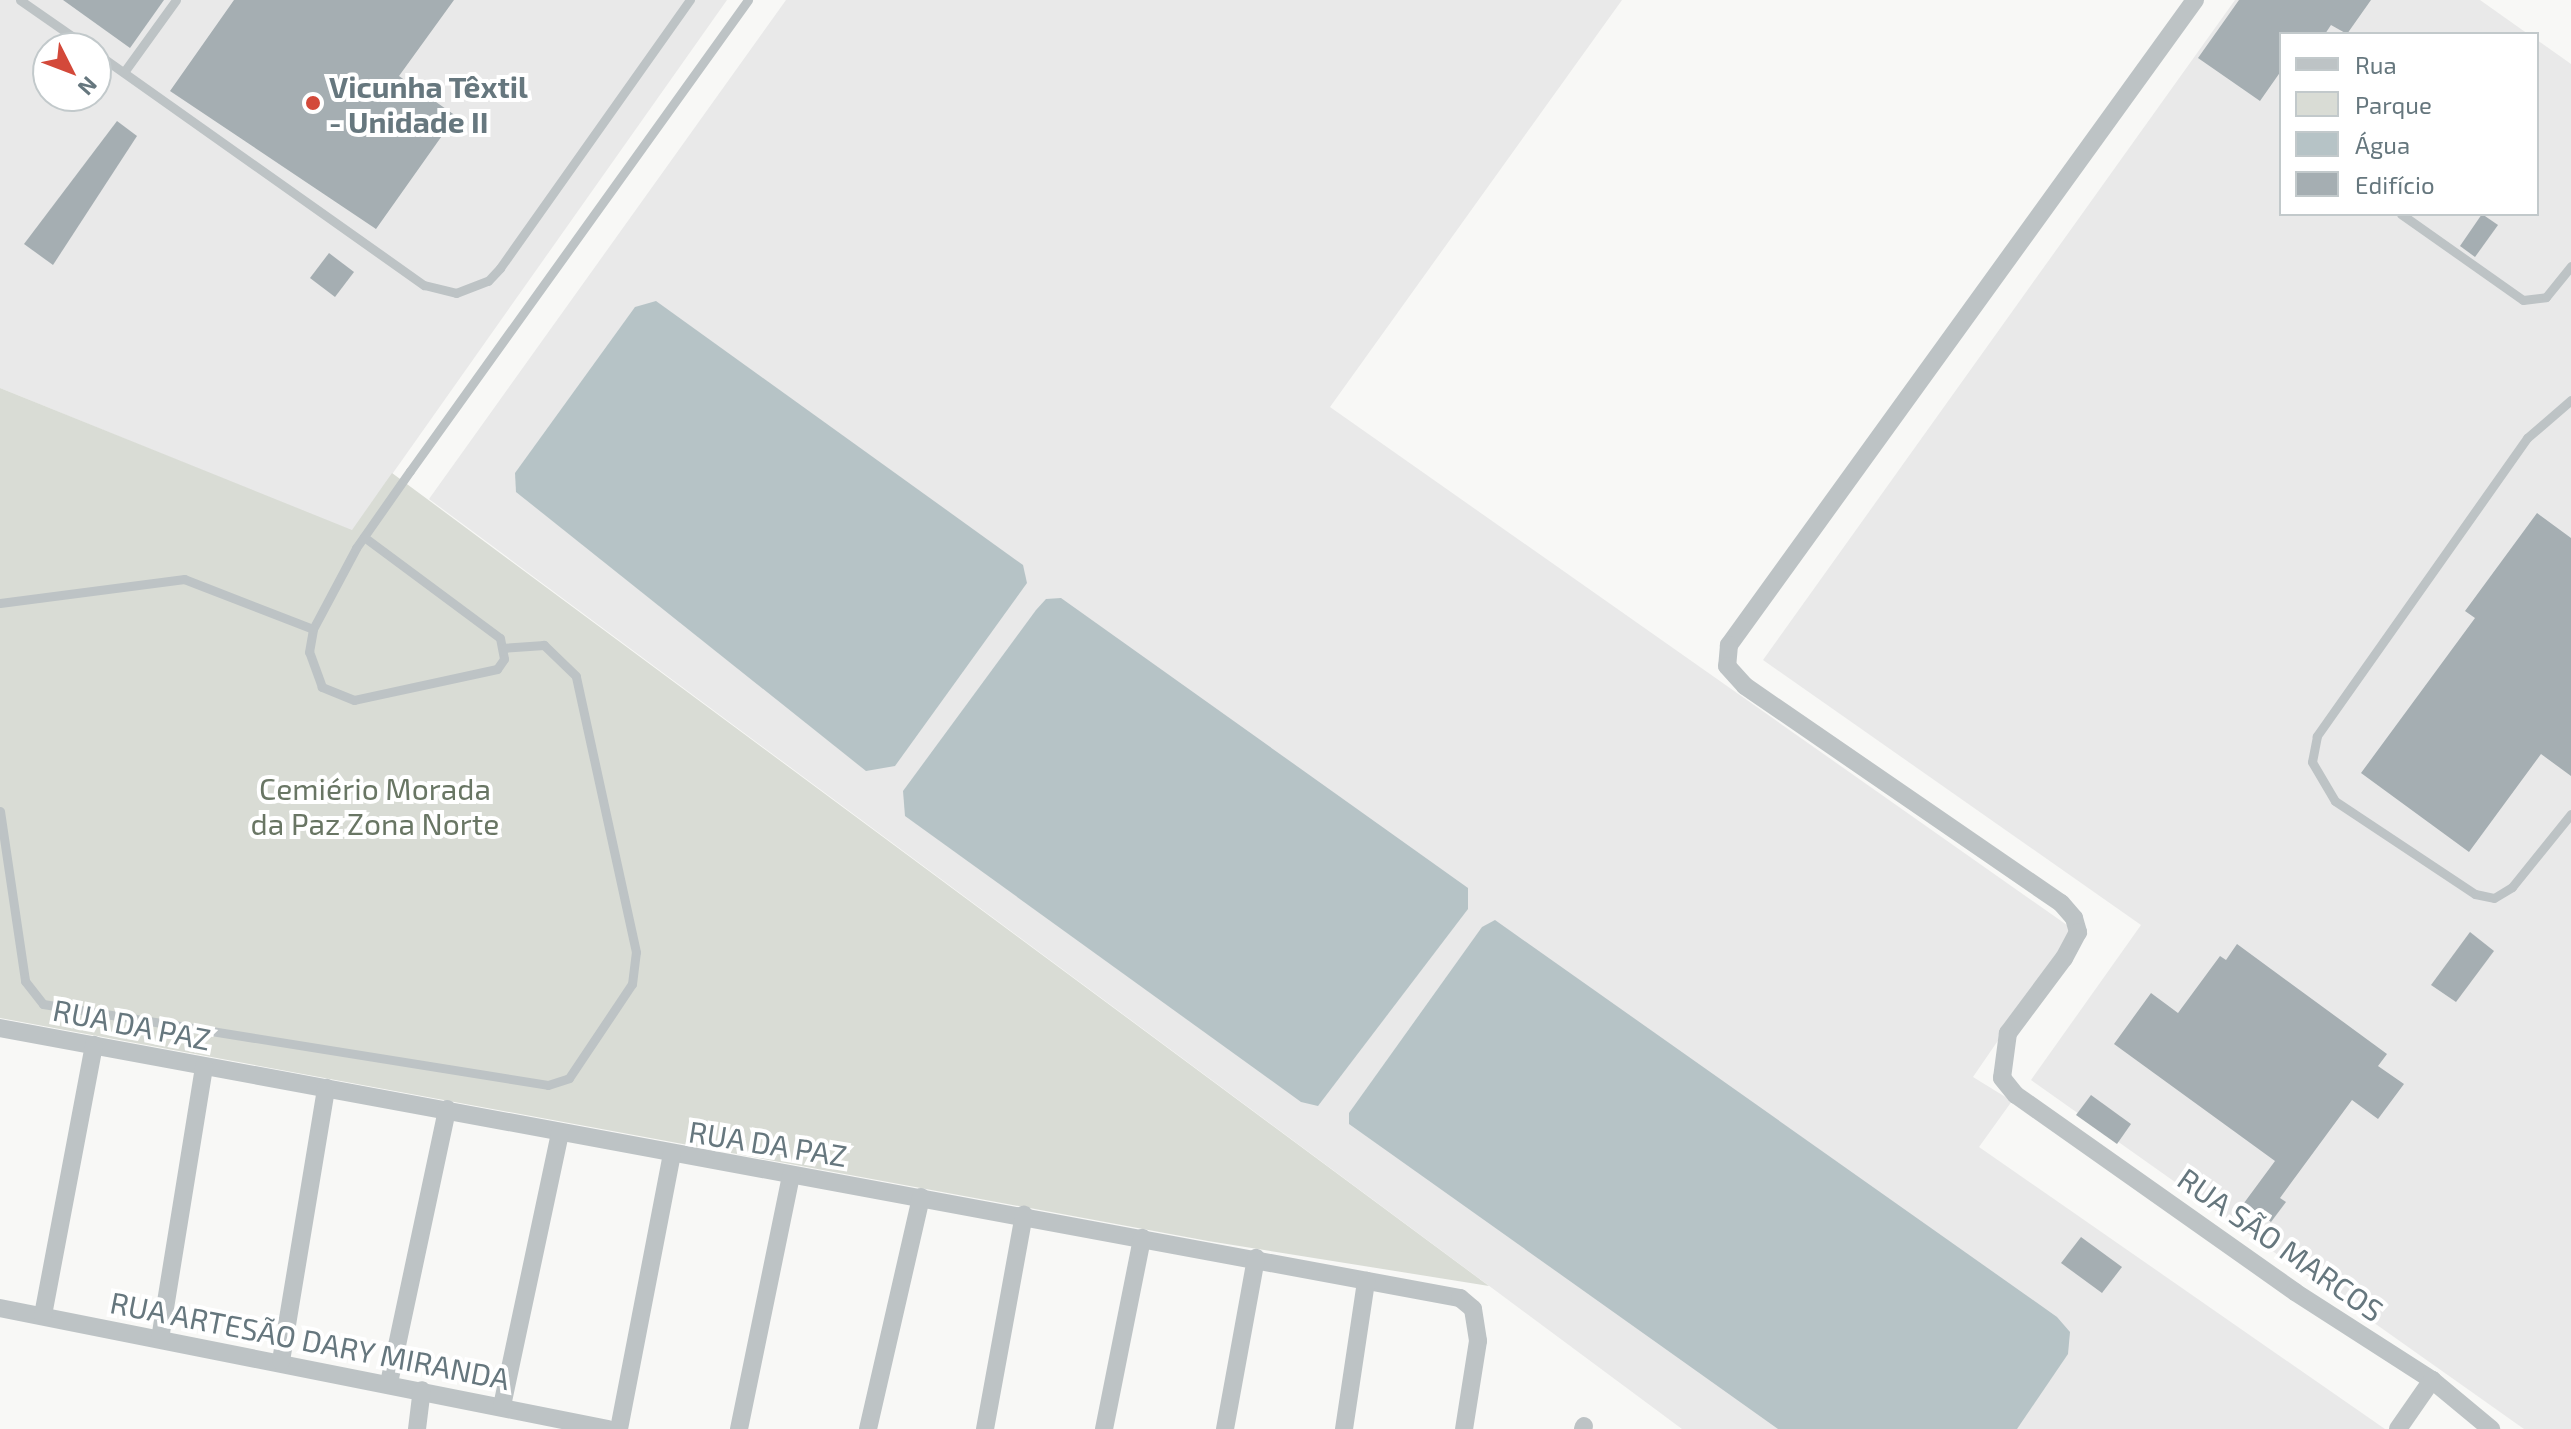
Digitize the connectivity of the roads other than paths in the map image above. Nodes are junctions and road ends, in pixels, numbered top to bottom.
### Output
1 (20, 0) edge
2 (176, 0) edge
3 (690, 0) edge
4 (748, 0) edge
5 (2195, 0) edge
6 (66, 32) edge
7 (112, 64) edge
8 (124, 72) junction
9 (2404, 216) edge
10 (2571, 266) edge
11 (2571, 400) edge
12 (364, 537) junction
13 (0, 603) edge
14 (313, 629) junction
15 (505, 648) junction
16 (0, 811) edge
17 (2571, 814) edge
18 (0, 1028) edge
19 (94, 1045) junction
20 (204, 1067) junction
21 (326, 1088) junction
22 (447, 1109) junction
23 (560, 1132) junction
24 (672, 1155) junction
25 (791, 1175) junction
26 (921, 1197) junction
27 (1024, 1215) junction
28 (1142, 1238) junction
29 (1256, 1258) junction
30 (1366, 1281) junction
31 (0, 1308) edge
32 (43, 1315) junction
33 (160, 1339) junction
34 (281, 1361) junction
35 (2432, 1380) junction
36 (389, 1383) junction
37 (422, 1390) junction
38 (502, 1406) junction
39 (417, 1429) edge
40 (608, 1429) edge
41 (619, 1429) edge
42 (739, 1429) edge
43 (868, 1429) edge
44 (985, 1429) edge
45 (1104, 1429) edge
46 (1225, 1429) edge
47 (1344, 1429) edge
48 (1464, 1429) edge
49 (2398, 1429) edge
50 (2491, 1429) edge

1 - 6 lane
2 - 8 lane
3 - 8 lane
4 - 12 lane
5 - 35 street, RUA SÃO MARCOS
7 - 8 lane
9 - 10 lane
11 - 17 lane
12 - 14 lane
12 - 15 lane
13 - 14 lane
14 - 15 lane
15 - 16 lane
18 - 19 street, RUA DA PAZ
19 - 20 street, RUA DA PAZ
19 - 32 street
20 - 21 street, RUA DA PAZ
20 - 33 street
21 - 22 street, RUA DA PAZ
21 - 34 street
22 - 23 street, RUA DA PAZ
22 - 36 street
23 - 24 street, RUA DA PAZ
23 - 38 street
24 - 25 street, RUA DA PAZ
24 - 41 street
25 - 26 street, RUA DA PAZ
25 - 42 street
26 - 27 street, RUA DA PAZ
26 - 43 street
27 - 28 street, RUA DA PAZ
27 - 44 street
28 - 29 street, RUA DA PAZ
28 - 45 street
29 - 30 street, RUA DA PAZ
29 - 46 street
30 - 47 street
30 - 48 street, RUA DA PAZ
31 - 32 street, RUA ARTESÃO DARY MIRANDA
32 - 33 street, RUA ARTESÃO DARY MIRANDA
33 - 34 street, RUA ARTESÃO DARY MIRANDA
34 - 36 street, RUA ARTESÃO DARY MIRANDA
35 - 49 street
35 - 50 street, RUA SÃO MARCOS
36 - 37 street, RUA ARTESÃO DARY MIRANDA
37 - 38 street, RUA ARTESÃO DARY MIRANDA
37 - 39 street
38 - 40 street, RUA ARTESÃO DARY MIRANDA

